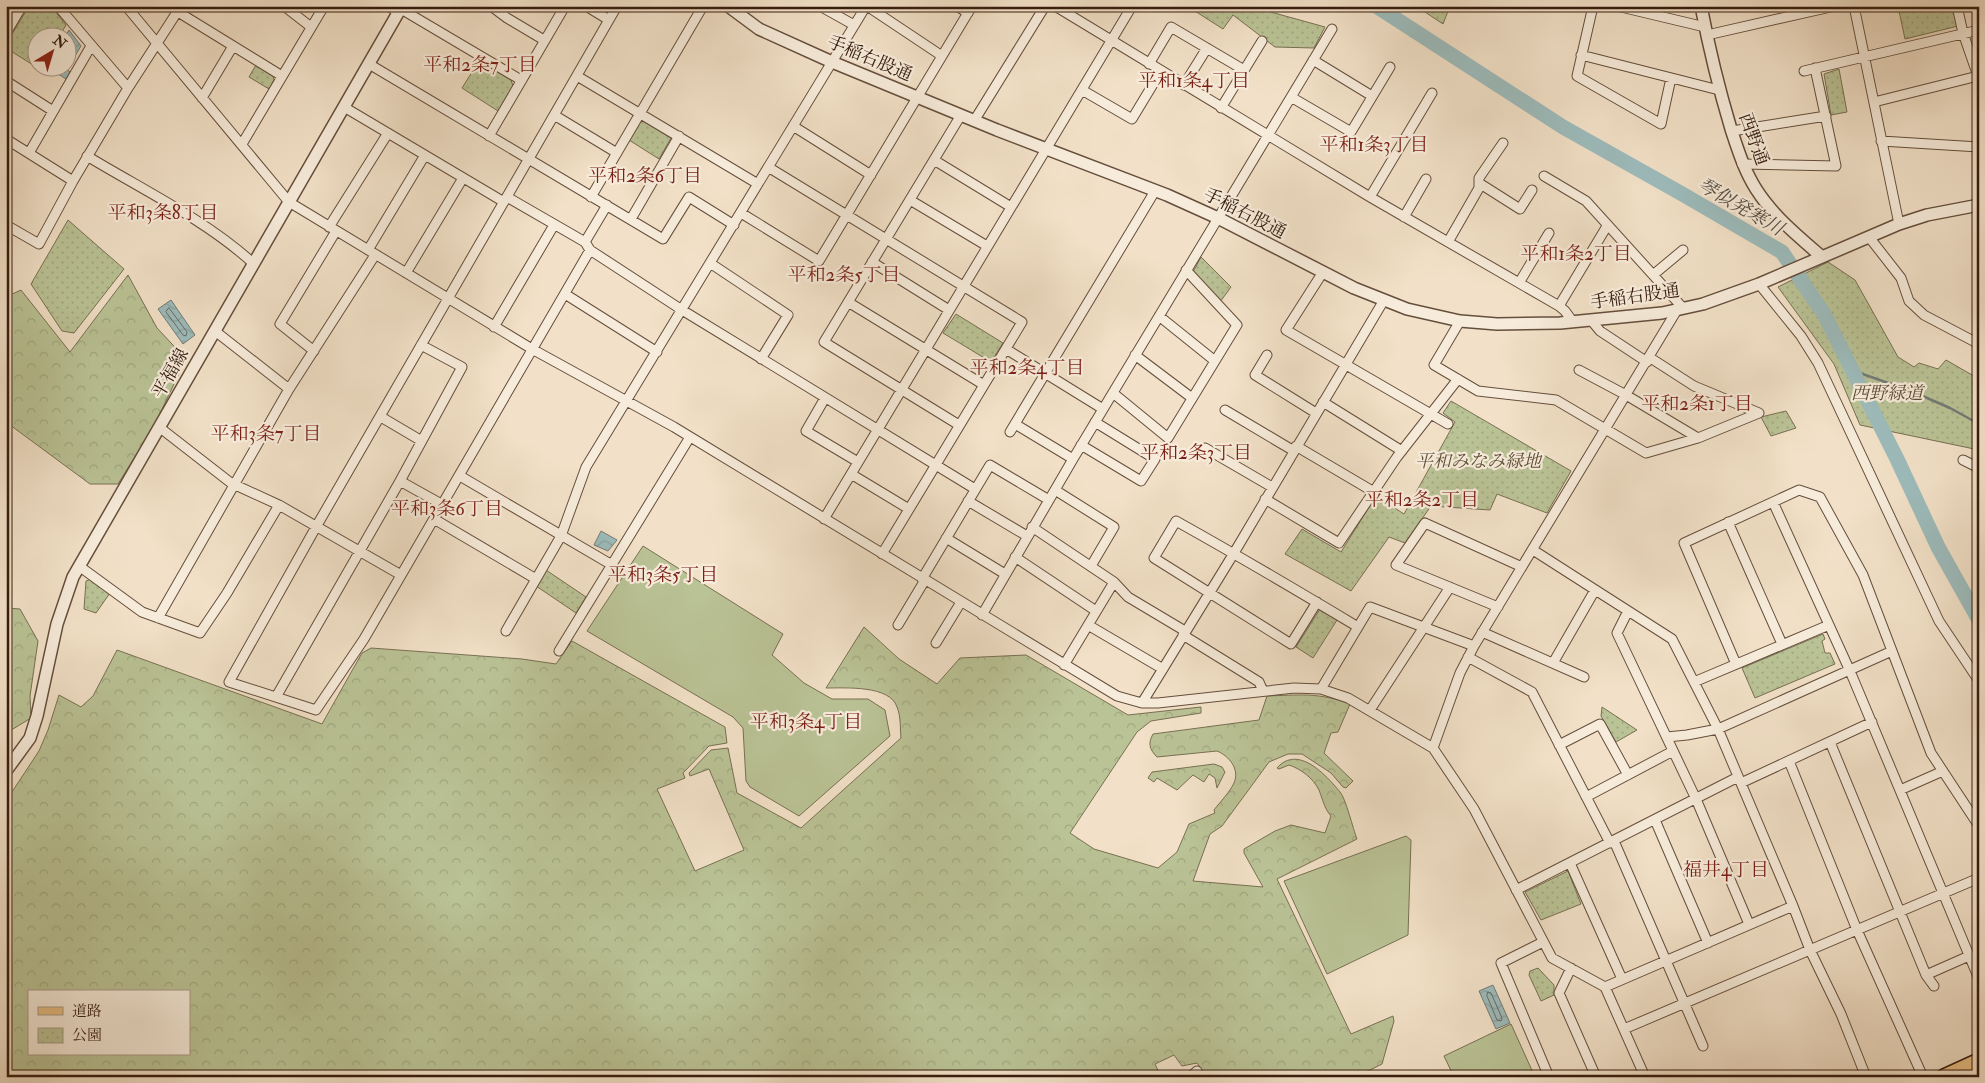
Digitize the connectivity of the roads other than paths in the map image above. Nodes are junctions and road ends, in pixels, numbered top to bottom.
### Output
1 (22, 6) edge
2 (58, 6) edge
3 (126, 6) edge
4 (284, 6) edge
5 (324, 6) edge
6 (491, 6) edge
7 (565, 6) edge
8 (586, 6) edge
9 (617, 6) edge
10 (703, 6) edge
11 (728, 6) edge
12 (820, 6) edge
13 (867, 6) edge
14 (957, 6) edge
15 (1045, 6) edge
16 (1055, 6) edge
17 (1132, 6) edge
18 (1593, 6) edge
19 (1617, 6) edge
20 (1701, 6) edge
21 (1835, 6) edge
22 (1854, 6) edge
23 (1957, 6) edge
24 (398, 8) edge
25 (179, 9) edge
26 (970, 10) edge
27 (609, 20) junction
28 (854, 25) junction
29 (312, 27) junction
30 (1332, 29) dead end
31 (1979, 30) edge
32 (1706, 31) junction
33 (6, 33) edge
34 (1963, 33) junction
35 (544, 40) junction
36 (1111, 40) junction
37 (1262, 40) dead end
38 (157, 43) junction
39 (91, 46) junction
40 (233, 46) junction
41 (1207, 48) junction
42 (1581, 55) junction
43 (942, 56) junction
44 (1865, 56) junction
45 (1313, 60) junction
46 (832, 62) junction
47 (369, 64) junction
48 (1148, 64) junction
49 (1390, 67) dead end
50 (1815, 68) junction
51 (1244, 70) junction
52 (1161, 71) junction
53 (1804, 71) dead end
54 (282, 76) junction
55 (577, 76) junction
56 (1978, 77) edge
57 (1671, 78) junction
58 (521, 80) junction
59 (6, 81) edge
60 (1184, 85) junction
61 (128, 88) junction
62 (1082, 90) junction
63 (1719, 90) junction
64 (1432, 93) dead end
65 (1372, 96) junction
66 (917, 97) junction
67 (1291, 97) junction
68 (202, 98) junction
69 (1874, 102) junction
70 (344, 108) junction
71 (1221, 108) junction
72 (53, 110) junction
73 (640, 113) junction
74 (554, 115) junction
75 (961, 115) junction
76 (1826, 116) junction
77 (974, 121) junction
78 (793, 126) junction
79 (1732, 132) junction
80 (388, 133) junction
81 (489, 136) junction
82 (679, 136) junction
83 (1268, 136) junction
84 (6, 139) edge
85 (1881, 141) junction
86 (1503, 143) dead end
87 (242, 144) junction
88 (1979, 147) edge
89 (1046, 150) junction
90 (617, 153) junction
91 (29, 154) junction
92 (425, 155) junction
93 (88, 156) junction
94 (529, 160) junction
95 (934, 160) junction
96 (1742, 164) junction
97 (768, 168) junction
98 (871, 175) junction
99 (1544, 176) dead end
100 (463, 178) junction
101 (1426, 179) dead end
102 (73, 181) junction
103 (1479, 183) junction
104 (758, 184) junction
105 (1532, 190) dead end
106 (1155, 191) junction
107 (591, 197) junction
108 (1370, 197) junction
109 (506, 200) junction
110 (910, 200) junction
111 (289, 202) junction
112 (607, 205) junction
113 (1979, 205) edge
114 (1011, 207) junction
115 (741, 213) junction
116 (847, 215) junction
117 (1404, 217) junction
118 (1218, 218) junction
119 (630, 219) junction
120 (6, 224) edge
121 (1898, 224) junction
122 (554, 225) junction
123 (734, 225) junction
124 (1607, 226) junction
125 (332, 229) junction
126 (1549, 233) dead end
127 (1869, 237) junction
128 (886, 238) junction
129 (1448, 242) junction
130 (588, 246) junction
131 (987, 246) junction
132 (1683, 250) dead end
133 (372, 253) junction
134 (1822, 258) junction
135 (872, 262) junction
136 (710, 263) junction
137 (254, 264) junction
138 (1186, 270) junction
139 (1322, 272) junction
140 (406, 273) junction
141 (1654, 275) junction
142 (1764, 282) junction
143 (1519, 283) junction
144 (963, 285) junction
145 (565, 294) junction
146 (449, 299) junction
147 (1384, 300) junction
148 (848, 302) junction
149 (1559, 306) junction
150 (1680, 309) junction
151 (682, 310) junction
152 (949, 310) junction
153 (1159, 316) junction
154 (1591, 320) junction
155 (1460, 321) junction
156 (1573, 322) junction
157 (494, 327) junction
158 (215, 330) junction
159 (1979, 344) edge
160 (422, 345) junction
161 (532, 349) junction
162 (1006, 349) junction
163 (925, 350) junction
164 (314, 351) junction
165 (657, 352) junction
166 (1136, 355) junction
167 (1267, 355) dead end
168 (761, 359) junction
169 (1648, 359) junction
170 (1215, 361) junction
171 (1346, 364) junction
172 (1579, 370) dead end
173 (1045, 373) junction
174 (1458, 379) junction
175 (984, 385) junction
176 (902, 389) junction
177 (288, 390) junction
178 (1113, 393) junction
179 (1626, 395) junction
180 (825, 398) junction
181 (1192, 398) junction
182 (627, 402) junction
183 (1323, 402) junction
184 (1104, 409) junction
185 (1225, 410) dead end
186 (1316, 413) junction
187 (1430, 414) junction
188 (380, 417) junction
189 (1095, 422) junction
190 (1448, 424) dead end
191 (959, 425) junction
192 (159, 427) junction
193 (877, 430) junction
194 (1605, 430) junction
195 (690, 437) junction
196 (1698, 438) junction
197 (420, 440) junction
198 (1081, 446) junction
199 (1205, 448) dead end
200 (1295, 449) junction
201 (1402, 451) junction
202 (1073, 459) junction
203 (1963, 460) dead end
204 (858, 462) junction
205 (936, 465) junction
206 (1979, 468) edge
207 (851, 474) junction
208 (460, 476) junction
209 (400, 481) junction
210 (236, 484) junction
211 (1272, 487) junction
212 (975, 489) junction
213 (1055, 490) junction
214 (1374, 492) junction
215 (1265, 498) junction
216 (1049, 500) junction
217 (968, 501) junction
218 (1774, 502) junction
219 (279, 505) junction
220 (443, 505) junction
221 (909, 509) junction
222 (434, 519) junction
223 (824, 519) junction
224 (1728, 522) junction
225 (316, 527) junction
226 (1032, 528) junction
227 (561, 536) junction
228 (1027, 536) junction
229 (946, 538) junction
230 (1533, 550) junction
231 (359, 551) junction
232 (1234, 553) junction
233 (882, 554) junction
234 (1015, 557) junction
235 (612, 565) junction
236 (79, 566) junction
237 (1091, 566) junction
238 (1522, 567) junction
239 (1005, 574) junction
240 (402, 575) junction
241 (536, 579) junction
242 (924, 580) junction
243 (1114, 582) junction
244 (1450, 587) junction
245 (1596, 590) junction
246 (1209, 593) junction
247 (961, 602) junction
248 (1316, 602) junction
249 (1498, 607) junction
250 (1096, 611) junction
251 (1628, 611) junction
252 (982, 615) junction
253 (158, 618) junction
254 (898, 624) dead end
255 (1088, 625) junction
256 (1829, 625) junction
257 (1358, 627) junction
258 (1424, 627) junction
259 (506, 631) dead end
260 (1482, 632) junction
261 (1184, 633) junction
262 (936, 643) dead end
263 (1782, 644) junction
264 (1474, 646) junction
265 (558, 651) dead end
266 (1892, 651) junction
267 (1468, 657) junction
268 (1553, 663) junction
269 (1736, 664) junction
270 (1064, 665) junction
271 (1163, 669) junction
272 (1850, 671) junction
273 (1584, 677) dead end
274 (1979, 681) edge
275 (1694, 682) junction
276 (1320, 689) junction
277 (1262, 691) junction
278 (276, 697) junction
279 (1142, 704) junction
280 (1370, 710) junction
281 (1872, 722) junction
282 (1718, 730) junction
283 (1667, 737) junction
284 (1830, 742) junction
285 (1559, 745) junction
286 (1433, 748) junction
287 (1673, 751) junction
288 (1789, 761) junction
289 (6, 771) edge
290 (1943, 771) junction
291 (1628, 775) junction
292 (1739, 780) junction
293 (1900, 790) junction
294 (1586, 797) junction
295 (1696, 799) junction
296 (1655, 820) junction
297 (1979, 826) edge
298 (1612, 842) junction
299 (1570, 863) junction
300 (1979, 878) edge
301 (1516, 890) junction
302 (1944, 892) junction
303 (1793, 906) junction
304 (1900, 911) junction
305 (1749, 924) junction
306 (1858, 930) junction
307 (1544, 942) junction
308 (1708, 942) junction
309 (1810, 950) junction
310 (1969, 956) junction
311 (1665, 961) junction
312 (1571, 968) junction
313 (1926, 975) junction
314 (1622, 979) junction
315 (1979, 979) edge
316 (1934, 986) dead end
317 (1605, 987) junction
318 (1684, 1004) junction
319 (1624, 1029) junction
320 (1703, 1046) dead end
321 (1979, 1061) edge
322 (1549, 1077) edge
323 (1596, 1077) edge
324 (1645, 1077) edge
325 (1866, 1077) edge
326 (1923, 1077) edge
327 (1944, 1077) edge

1 - 33 street
2 - 39 street
3 - 38 street
4 - 29 street
5 - 29 street
6 - 35 street
7 - 35 street
8 - 27 street
9 - 27 street
10 - 73 street
11 - 46 street, 手稲右股通
12 - 28 street
13 - 28 street
13 - 43 street
14 - 26 street
15 - 77 street
16 - 36 street
17 - 36 street
18 - 42 street
19 - 32 street
20 - 32 street, 西野通
21 - 32 street
22 - 44 street
23 - 34 street
24 - 47 street, 平福線
24 - 58 street
25 - 38 street
25 - 40 street
26 - 43 street
27 - 55 street
28 - 46 street
29 - 54 street
30 - 45 street
31 - 34 street
32 - 63 street, 西野通
34 - 44 street
34 - 56 street
35 - 58 street
36 - 48 street
36 - 62 street
37 - 51 street
38 - 61 street
38 - 68 street
39 - 61 street
39 - 72 street
40 - 54 street
40 - 68 street
41 - 48 street
41 - 51 street
41 - 60 street
42 - 57 street
42 - 57 street
43 - 66 street
44 - 50 street
44 - 69 street
45 - 65 street
45 - 67 street
46 - 66 street, 手稲右股通
46 - 78 street
47 - 70 street, 平福線
47 - 81 street
48 - 52 street
49 - 65 street
50 - 53 street
50 - 76 street
51 - 71 street
52 - 60 street
52 - 62 street
54 - 87 street
55 - 73 street
55 - 74 street
56 - 69 street
57 - 63 street
58 - 81 street
59 - 72 street
60 - 71 street
61 - 93 street
62 - 89 street
63 - 79 street, 西野通
64 - 108 street
65 - 67 street
66 - 75 street, 手稲右股通
66 - 98 street
67 - 83 street
68 - 87 street
69 - 85 street
70 - 80 street
70 - 111 street, 平福線
71 - 83 street
72 - 91 street
73 - 82 street
73 - 90 street
74 - 90 street
74 - 94 street
75 - 77 street, 手稲右股通
75 - 95 street
76 - 79 street
76 - 96 street
77 - 89 street, 手稲右股通
78 - 97 street
78 - 98 street
79 - 96 street, 西野通
80 - 92 street
80 - 125 street
81 - 94 street
82 - 104 street
82 - 119 street
83 - 108 street
83 - 118 street
84 - 91 street
85 - 88 street
85 - 121 street
86 - 103 street
87 - 111 street
89 - 106 street, 手稲右股通
89 - 114 street
90 - 107 street
91 - 102 street
92 - 100 street
92 - 133 street
93 - 102 street
93 - 137 street
94 - 107 street
94 - 109 street
95 - 110 street
95 - 114 street
96 - 134 street, 西野通
97 - 104 street
97 - 116 street
98 - 116 street
99 - 124 street
100 - 109 street
100 - 140 street
101 - 117 street
102 - 120 street
103 - 105 street
103 - 129 street
104 - 115 street
106 - 118 street, 手稲右股通
106 - 173 street
107 - 112 street
108 - 117 street
109 - 122 street
109 - 146 street
110 - 128 street
110 - 131 street
111 - 125 street
111 - 137 street, 平福線
112 - 119 street
112 - 130 street
113 - 121 street
114 - 131 street
115 - 116 street
115 - 123 street
116 - 128 street
117 - 129 street
118 - 138 street
118 - 139 street, 手稲右股通
119 - 123 street
121 - 127 street
122 - 130 street
122 - 157 street
123 - 136 street
124 - 141 street
124 - 149 street
125 - 133 street
125 - 164 street
126 - 143 street
127 - 134 street
127 - 159 street
128 - 135 street
128 - 144 street
129 - 143 street
130 - 145 street
130 - 151 street
131 - 144 street
132 - 141 street
133 - 140 street
133 - 164 street
134 - 142 street, 手稲右股通
135 - 148 street
135 - 152 street
136 - 151 street
136 - 168 street
137 - 158 street, 平福線
138 - 153 street
138 - 170 street
139 - 147 street, 手稲右股通
139 - 171 street
140 - 146 street
141 - 150 street
142 - 150 street, 手稲右股通
142 - 274 street
143 - 149 street
144 - 152 street
144 - 162 street
145 - 161 street
145 - 165 street
146 - 157 street
146 - 160 street
147 - 155 street, 手稲右股通
147 - 171 street
148 - 163 street
148 - 176 street
149 - 156 street
150 - 154 street, 手稲右股通
150 - 169 street
151 - 165 street
151 - 168 street
152 - 163 street
153 - 166 street
153 - 170 street
154 - 156 street, 手稲右股通
154 - 169 street
155 - 156 street, 手稲右股通
155 - 174 street
157 - 161 street
158 - 177 street
158 - 192 street, 平福線
160 - 188 street
160 - 197 street
161 - 182 street
161 - 208 street
162 - 173 street
162 - 175 street
163 - 175 street
163 - 176 street
164 - 177 street
165 - 182 street
166 - 178 street
166 - 181 street
167 - 186 street
168 - 180 street
169 - 179 street
169 - 196 street
170 - 181 street
171 - 183 street
171 - 187 street
172 - 179 street
173 - 184 street
173 - 202 street
174 - 187 street
174 - 194 street
175 - 191 street
176 - 191 street
176 - 193 street
177 - 210 street
178 - 181 street
178 - 184 street
179 - 194 street
179 - 196 street
180 - 193 street
180 - 204 street
182 - 195 street
182 - 227 street
183 - 186 street
183 - 201 street
184 - 189 street
185 - 200 street
186 - 200 street
187 - 190 street
187 - 201 street
188 - 197 street
188 - 225 street
189 - 198 street
189 - 198 street
191 - 205 street
192 - 210 street
192 - 236 street, 平福線
193 - 204 street
193 - 205 street
194 - 196 street
194 - 230 street
195 - 223 street
195 - 235 street
197 - 209 street
198 - 202 street
199 - 211 street
200 - 211 street
200 - 214 street
201 - 214 street
202 - 213 street
203 - 206 street
204 - 207 street
205 - 212 street
205 - 221 street
207 - 221 street
207 - 223 street
208 - 220 street
208 - 227 street
209 - 220 street
209 - 231 street
210 - 219 street
210 - 253 street
211 - 215 street
212 - 216 street
212 - 217 street
213 - 216 street
213 - 237 street
214 - 215 street
215 - 232 street
216 - 226 street
217 - 228 street
217 - 229 street
218 - 224 street
218 - 256 street
218 - 266 street
219 - 225 street
219 - 253 street
220 - 222 street
221 - 233 street
222 - 240 street
222 - 241 street
223 - 233 street
224 - 263 street
224 - 269 street
225 - 231 street
225 - 278 street
226 - 228 street
226 - 237 street
227 - 235 street
227 - 241 street
228 - 234 street
229 - 239 street
229 - 242 street
230 - 238 street
230 - 245 street
231 - 240 street
231 - 278 street
232 - 246 street
232 - 246 street
232 - 248 street
233 - 242 street
234 - 239 street
234 - 250 street
235 - 265 street
236 - 253 street
236 - 289 street, 平福線
237 - 243 street
238 - 244 street
238 - 249 street
239 - 252 street
240 - 278 street
241 - 259 street
242 - 247 street
242 - 254 street
243 - 250 street
243 - 261 street
244 - 249 street
244 - 258 street
245 - 251 street
245 - 268 street
246 - 248 street
246 - 261 street
247 - 252 street
247 - 262 street
248 - 257 street
249 - 260 street
250 - 255 street
251 - 275 street
251 - 283 street
252 - 270 street
255 - 270 street
255 - 271 street
256 - 263 street
256 - 272 street
257 - 258 street
257 - 276 street
258 - 264 street
258 - 280 street
260 - 264 street
260 - 268 street
261 - 271 street
261 - 277 street
263 - 269 street
264 - 267 street
266 - 272 street
266 - 290 street
267 - 285 street
267 - 286 street
268 - 273 street
269 - 275 street
270 - 279 street
271 - 279 street
272 - 281 street
272 - 282 street
275 - 282 street
276 - 277 street
276 - 280 street
277 - 279 street
280 - 286 street
281 - 284 street
281 - 293 street
282 - 283 street
282 - 292 street
283 - 287 street
284 - 288 street
284 - 304 street
285 - 291 street
285 - 294 street
286 - 301 street
287 - 291 street
287 - 295 street
288 - 292 street
288 - 306 street
290 - 293 street
290 - 297 street
291 - 294 street
292 - 295 street
292 - 303 street
293 - 302 street
294 - 298 street
295 - 296 street
295 - 305 street
296 - 298 street
296 - 308 street
298 - 299 street
298 - 311 street
299 - 301 street
299 - 314 street
300 - 302 street
301 - 307 street
302 - 304 street
302 - 310 street
303 - 305 street
303 - 309 street
304 - 306 street
304 - 313 street
305 - 308 street
306 - 309 street
306 - 326 street
307 - 312 street
307 - 322 street
308 - 311 street
309 - 318 street
309 - 325 street
310 - 313 street
310 - 315 street
311 - 314 street
311 - 318 street
312 - 317 street
312 - 323 street
313 - 316 street
314 - 317 street
317 - 319 street
318 - 319 street
318 - 320 street
319 - 324 street
321 - 327 main road

